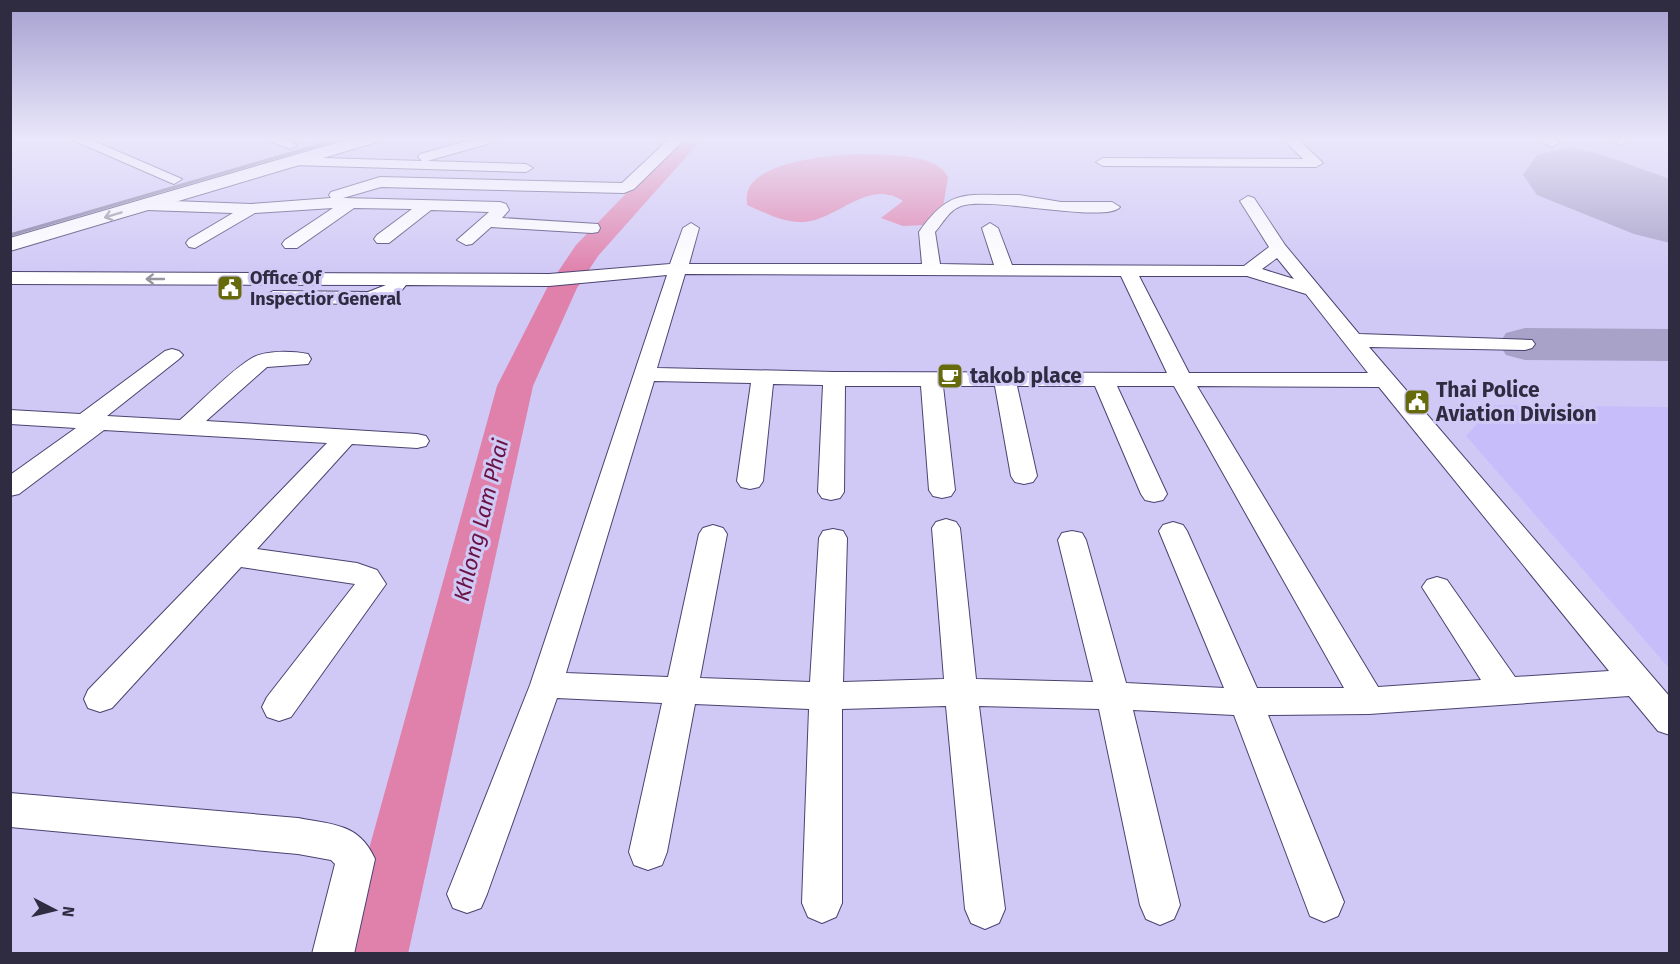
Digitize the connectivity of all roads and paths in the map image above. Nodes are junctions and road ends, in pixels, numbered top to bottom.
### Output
1 (160, 183) edge
2 (208, 183) edge
3 (377, 183) edge
4 (418, 183) edge
5 (629, 183) edge
6 (534, 186) junction
7 (1248, 201) dead end
8 (306, 203) junction
9 (351, 203) junction
10 (517, 203) dead end
11 (429, 204) junction
12 (147, 205) junction
13 (1112, 207) dead end
14 (251, 209) junction
15 (488, 222) junction
16 (10, 226) edge
17 (592, 228) dead end
18 (691, 228) dead end
19 (990, 228) dead end
20 (383, 239) dead end
21 (466, 240) dead end
22 (195, 243) dead end
23 (291, 244) dead end
24 (10, 245) edge
25 (1279, 248) junction
26 (10, 261) edge
27 (679, 269) junction
28 (932, 269) junction
29 (1005, 269) junction
30 (1127, 270) junction
31 (1248, 271) junction
32 (565, 275) junction
33 (10, 278) edge
34 (401, 279) junction
35 (1315, 291) junction
36 (234, 297) dead end
37 (1353, 340) junction
38 (1525, 344) dead end
39 (172, 355) dead end
40 (300, 359) dead end
41 (645, 374) junction
42 (763, 377) junction
43 (1180, 377) junction
44 (932, 378) junction
45 (834, 379) junction
46 (1005, 379) junction
47 (1103, 379) junction
48 (1385, 380) junction
49 (10, 417) edge
50 (92, 422) junction
51 (186, 427) junction
52 (346, 437) junction
53 (417, 441) dead end
54 (1024, 476) dead end
55 (750, 481) dead end
56 (10, 488) edge
57 (942, 490) dead end
58 (831, 492) dead end
59 (1154, 494) dead end
60 (946, 528) dead end
61 (1173, 531) dead end
62 (713, 534) dead end
63 (833, 538) dead end
64 (1072, 540) dead end
65 (234, 556) junction
66 (1437, 586) dead end
67 (1637, 682) junction
68 (546, 685) junction
69 (679, 691) junction
70 (1506, 691) junction
71 (961, 692) junction
72 (826, 696) junction
73 (1113, 696) junction
74 (100, 699) dead end
75 (1369, 700) junction
76 (1245, 702) junction
77 (279, 707) dead end
78 (1670, 721) edge
79 (10, 810) edge
80 (648, 852) dead end
81 (467, 894) dead end
82 (822, 903) dead end
83 (1324, 903) dead end
84 (1160, 905) dead end
85 (985, 909) dead end
86 (333, 954) edge

1 - 16 main road
2 - 12 main road
3 - 8 street
4 - 6 street
5 - 6 street
6 - 10 street
7 - 25 street
8 - 9 street
8 - 14 street
9 - 11 street
9 - 23 street
11 - 15 street
11 - 20 street
12 - 14 street
12 -> 24 main road
13 - 28 street
14 - 22 street
15 - 17 street
15 - 21 street
18 - 27 street
19 - 29 street
25 - 31 street
25 - 35 street
26 - 32 street
27 - 28 street
27 - 32 street
27 - 41 street
28 - 29 street
29 - 30 street
30 - 31 street
30 - 43 street
31 - 35 street
32 - 34 street
34 -> 33 street
34 - 36 street
35 - 37 street
37 - 38 street
37 - 48 street
39 - 50 street
40 - 51 street
41 - 42 street
41 - 68 street
42 - 45 street
42 - 55 street
43 - 47 street
43 - 48 street
43 - 75 street
44 - 45 street
44 - 46 street
44 - 57 street
45 - 58 street
46 - 47 street
46 - 54 street
47 - 59 street
48 - 67 street
49 - 50 street
50 - 51 street
50 - 56 street
51 - 52 street
52 - 53 street
52 - 65 street
60 - 71 street
61 - 76 street
62 - 69 street
63 - 72 street
64 - 73 street
65 - 74 street
65 - 77 street
66 - 70 street
67 - 70 street
67 - 78 street
68 - 69 street
68 - 81 street
69 - 72 street
69 - 80 street
70 - 75 street
71 - 72 street
71 - 73 street
71 - 85 street
72 - 82 street
73 - 76 street
73 - 84 street
75 - 76 street
76 - 83 street
79 - 86 street

